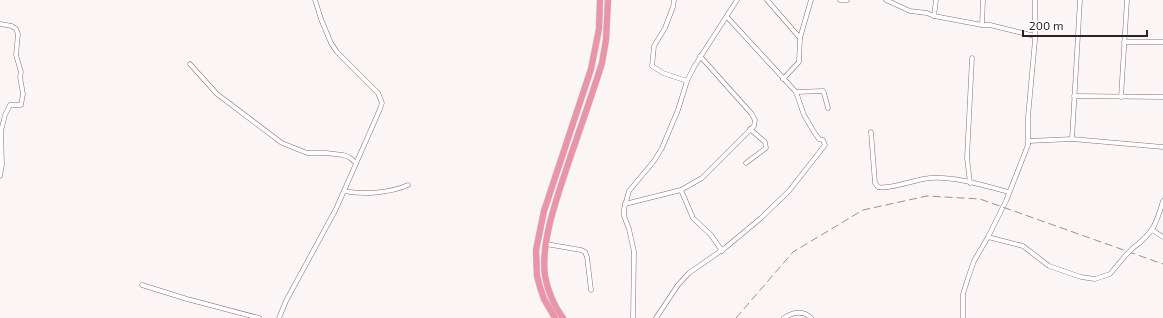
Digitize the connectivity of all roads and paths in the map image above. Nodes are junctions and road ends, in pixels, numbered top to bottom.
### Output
1 (315, 0) edge
2 (600, 0) edge
3 (608, 0) edge
4 (674, 0) edge
5 (737, 0) edge
6 (767, 0) edge
7 (810, 0) edge
8 (840, 0) edge
9 (848, 0) edge
10 (886, 0) edge
11 (936, 0) edge
12 (983, 0) edge
13 (1035, 0) edge
14 (1080, 0) edge
15 (1127, 0) edge
16 (934, 16) junction
17 (727, 17) junction
18 (0, 24) edge
19 (982, 25) junction
20 (1035, 36) junction
21 (800, 38) junction
22 (1124, 42) junction
23 (1163, 42) edge
24 (700, 56) junction
25 (972, 58) dead end
26 (190, 64) dead end
27 (783, 79) junction
28 (687, 81) junction
29 (796, 92) junction
30 (1074, 96) junction
31 (1121, 97) junction
32 (1163, 97) edge
33 (828, 108) dead end
34 (750, 130) junction
35 (871, 132) dead end
36 (1072, 139) junction
37 (1029, 141) junction
38 (1163, 147) edge
39 (356, 162) junction
40 (746, 164) dead end
41 (0, 176) edge
42 (970, 183) junction
43 (408, 185) dead end
44 (681, 190) junction
45 (344, 191) junction
46 (1009, 192) junction
47 (1163, 201) edge
48 (624, 204) junction
49 (1152, 230) junction
50 (988, 237) junction
51 (1163, 237) edge
52 (546, 244) junction
53 (536, 250) junction
54 (545, 251) junction
55 (722, 251) junction
56 (142, 285) dead end
57 (591, 290) dead end
58 (259, 318) edge
59 (279, 318) edge
60 (555, 318) edge
61 (563, 318) edge
62 (633, 318) edge
63 (656, 318) edge
64 (784, 318) edge
65 (812, 318) edge
66 (962, 318) edge

1 - 39 street
2 - 53 main road
3 - 52 main road
4 - 28 street
5 - 17 street
6 - 21 street
7 - 21 street
8 - 9 street
10 - 16 street
11 - 16 street
12 - 19 street
13 - 20 street
14 - 30 street
15 - 22 street
16 - 19 street
17 - 24 street
17 - 27 street
18 - 41 street
19 - 20 street
20 - 37 street
21 - 27 street
22 - 23 street
22 - 31 street
24 - 28 street
24 - 34 street
25 - 42 street
26 - 39 street
27 - 29 street
28 - 48 street
29 - 33 street
29 - 55 street
30 - 31 street
30 - 36 street
31 - 32 street
34 - 40 street
34 - 44 street
35 - 42 street
36 - 37 street
36 - 38 street
37 - 46 street
39 - 45 street
42 - 46 street
43 - 45 street
44 - 48 street
44 - 55 street
45 - 59 street
46 - 50 street
47 - 49 street
48 - 62 street
49 - 50 street, bridge
49 - 51 street
50 - 66 street
52 - 54 main road
52 - 57 street
53 - 54 main road
53 - 60 main road
54 - 61 main road
55 - 63 street
56 - 58 street
64 - 65 street

